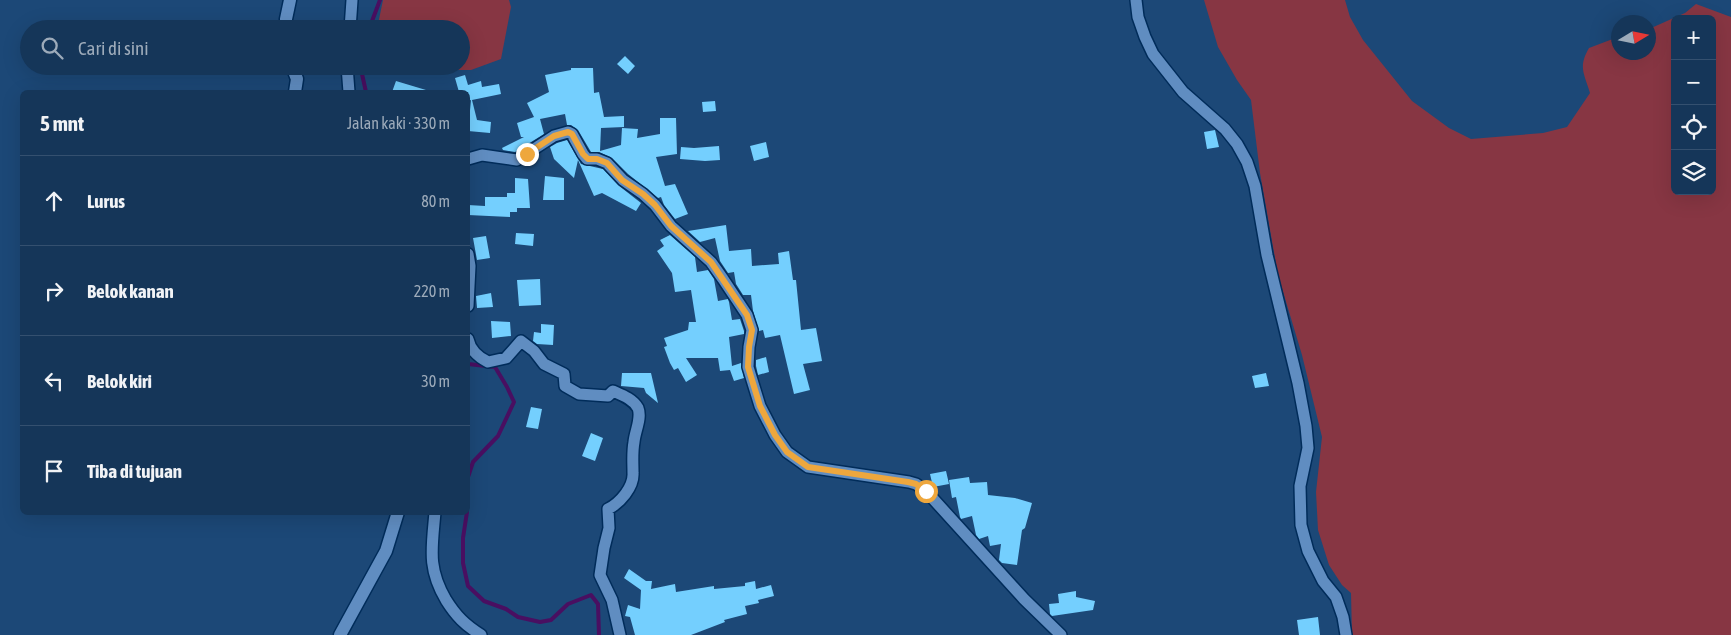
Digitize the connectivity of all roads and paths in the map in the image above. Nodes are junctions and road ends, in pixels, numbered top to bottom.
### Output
1 (290, 0) edge
2 (352, 0) edge
3 (1136, 0) edge
4 (286, 20) edge
5 (351, 20) edge
6 (296, 75) edge
7 (348, 75) edge
8 (295, 90) edge
9 (349, 90) edge
10 (470, 158) edge
11 (470, 346) edge
12 (397, 515) edge
13 (435, 515) edge
14 (340, 635) edge
15 (481, 635) edge
16 (620, 635) edge
17 (1062, 635) edge
18 (1346, 635) edge

1 - 4 street
2 - 5 street
3 - 18 street
6 - 8 street
7 - 9 street
10 - 17 street
11 - 16 street
12 - 14 street
13 - 15 street

